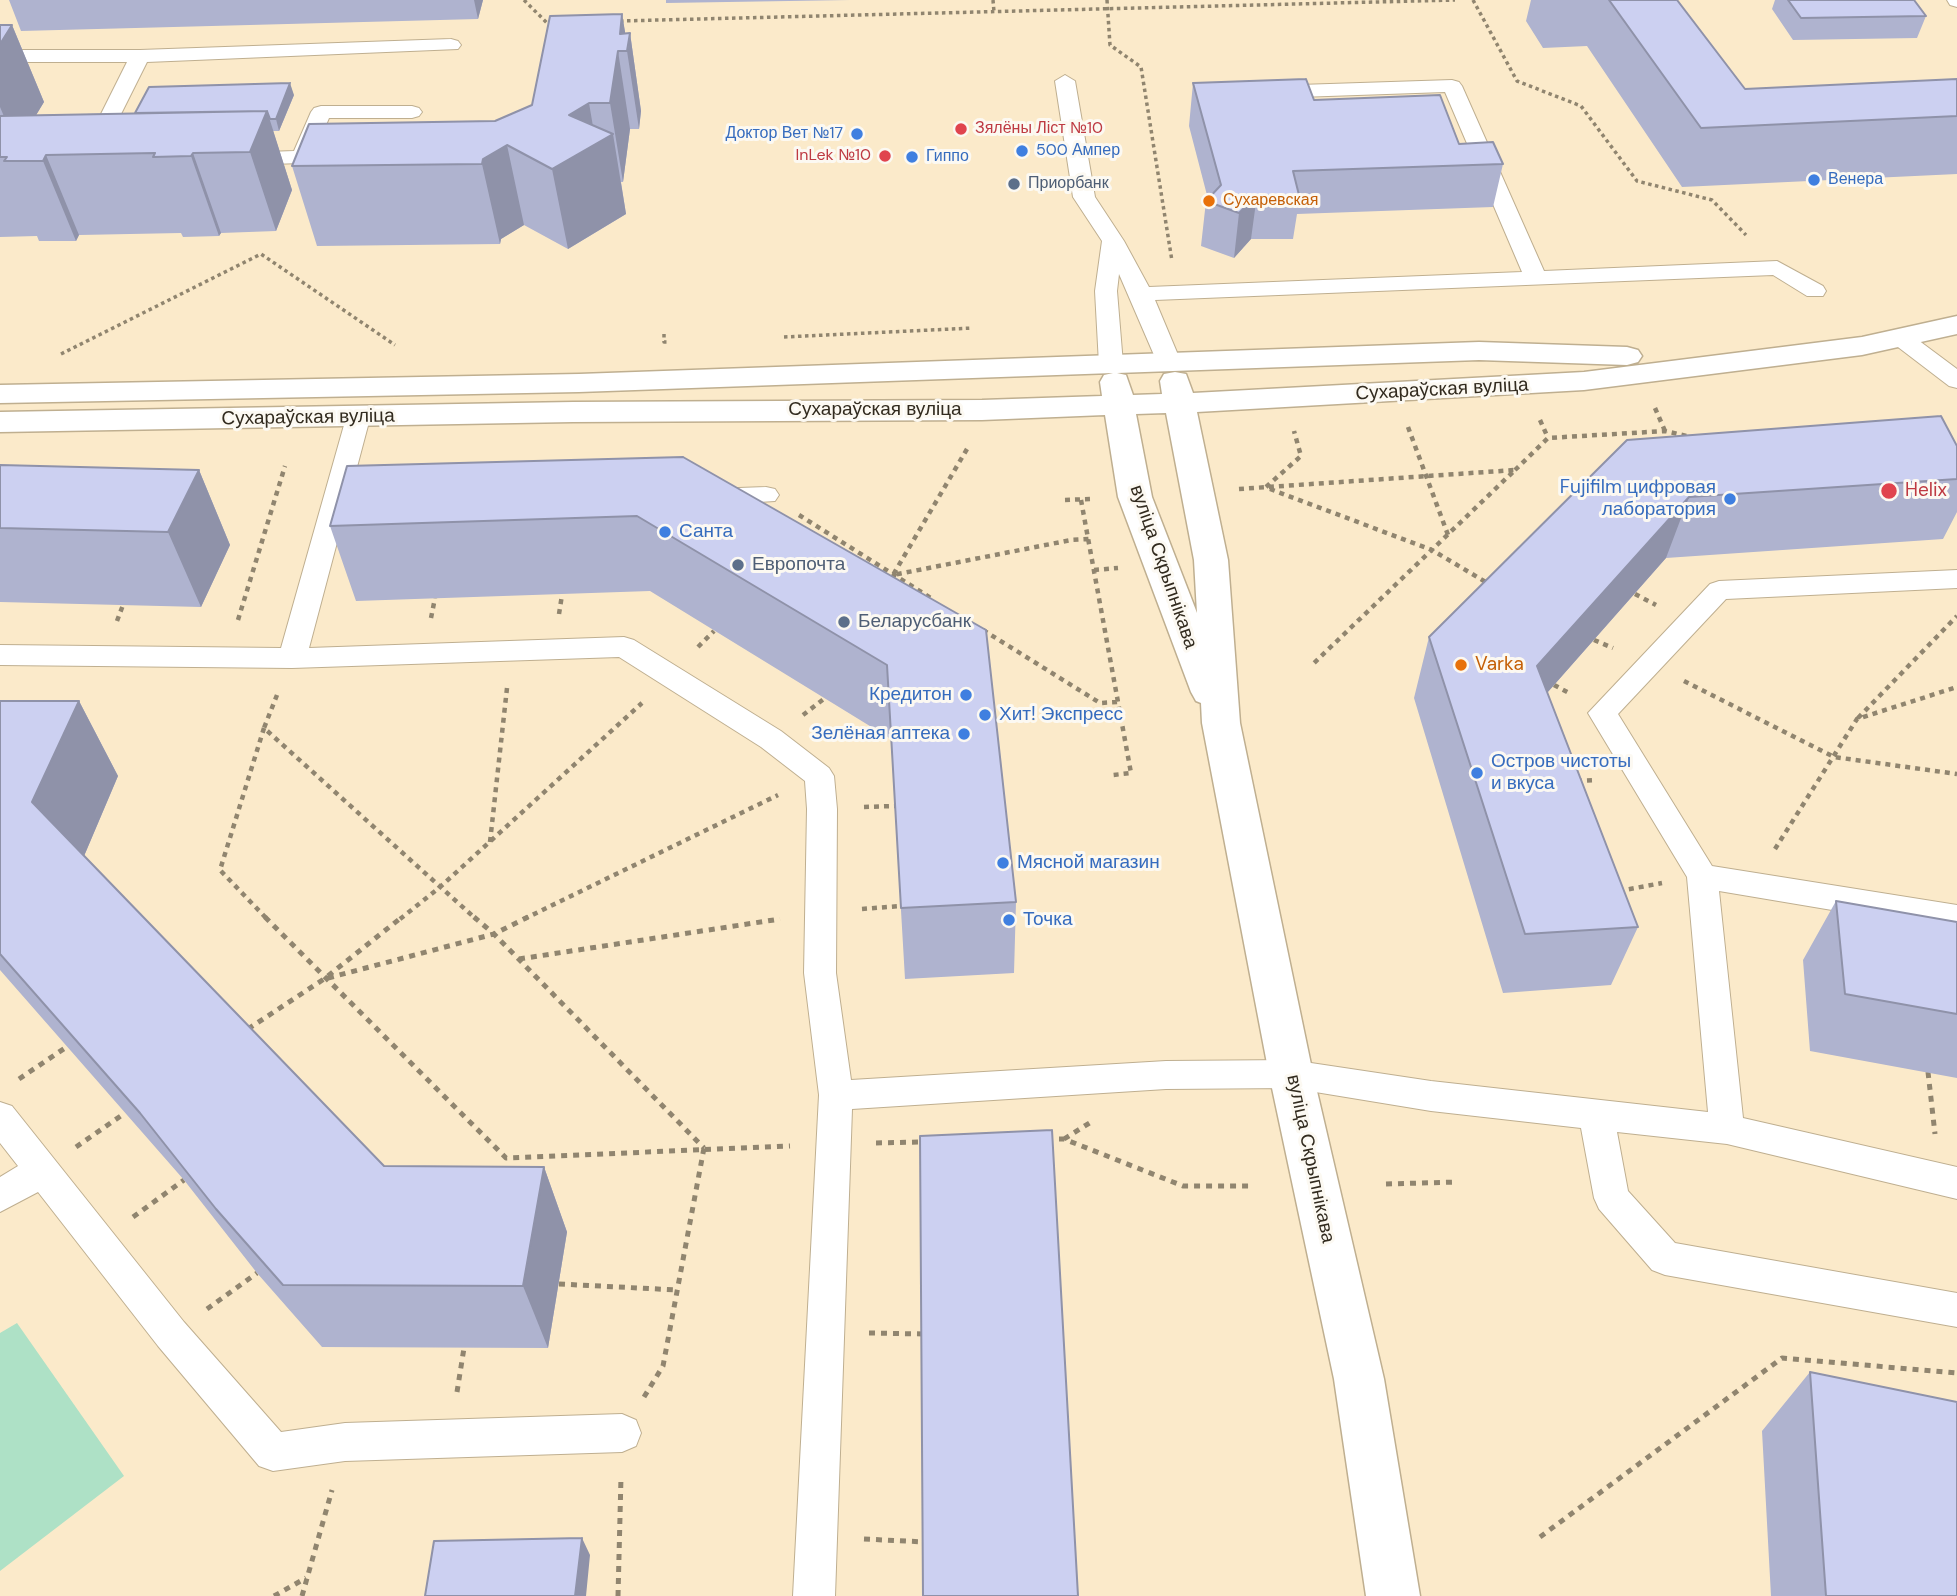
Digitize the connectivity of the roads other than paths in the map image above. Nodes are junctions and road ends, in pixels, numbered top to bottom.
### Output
1 (451, 45) dead end
2 (0, 56) edge
3 (140, 56) junction
4 (1065, 81) dead end
5 (1299, 91) edge
6 (412, 112) dead end
7 (302, 157) junction
8 (226, 159) edge
9 (109, 162) edge
10 (352, 166) edge
11 (1113, 242) junction
12 (1536, 278) junction
13 (1815, 291) dead end
14 (1141, 294) junction
15 (1957, 325) edge
16 (1902, 339) junction
17 (1748, 359) junction
18 (1169, 362) junction
19 (1111, 364) junction
20 (1957, 381) edge
21 (0, 394) edge
22 (1181, 404) junction
23 (1119, 406) junction
24 (358, 418) junction
25 (0, 422) edge
26 (766, 495) road end
27 (682, 498) edge
28 (361, 509) edge
29 (333, 510) junction
30 (1957, 579) edge
31 (0, 655) edge
32 (292, 659) junction
33 (1221, 723) junction
34 (1702, 876) junction
35 (1957, 918) edge
36 (1291, 1074) junction
37 (836, 1095) junction
38 (6, 1101) edge
39 (1596, 1114) junction
40 (1727, 1129) junction
41 (40, 1171) junction
42 (1949, 1182) edge
43 (0, 1196) edge
44 (1957, 1310) edge
45 (622, 1433) road end
46 (814, 1596) edge
47 (1392, 1596) edge

1 - 3 lane
2 - 3 lane
3 - 9 lane
4 - 11 lane
5 - 12 lane
6 - 7 lane
7 - 8 lane
7 - 10 lane
11 - 14 lane
11 - 19 lane
12 - 13 lane
12 - 14 lane
14 - 18 lane
15 - 16 main road, Сухараўская вуліца
16 - 17 main road, Сухараўская вуліца
16 - 20 lane
17 - 18 main road, Сухараўская вуліца
17 - 22 main road, Сухараўская вуліца
18 - 19 main road, Сухараўская вуліца
18 - 22 main road, вуліца Скрыпнікава
19 - 21 main road, Сухараўская вуліца
19 - 23 main road, вуліца Скрыпнікава
22 - 23 main road, Сухараўская вуліца
22 - 33 main road, вуліца Скрыпнікава
23 - 24 main road, Сухараўская вуліца
23 - 33 main road, вуліца Скрыпнікава
24 - 25 main road, Сухараўская вуліца
24 - 29 lane
26 - 27 lane
28 - 29 lane
29 - 32 lane
30 - 34 lane
31 - 32 lane
32 - 37 lane
33 - 36 main road, вуліца Скрыпнікава
34 - 35 lane
34 - 40 lane
36 - 37 lane
36 - 39 lane
36 - 47 main road, вуліца Скрыпнікава
37 - 46 lane
38 - 41 lane
39 - 40 lane
39 - 44 lane
40 - 42 lane
41 - 43 lane
41 - 45 lane

